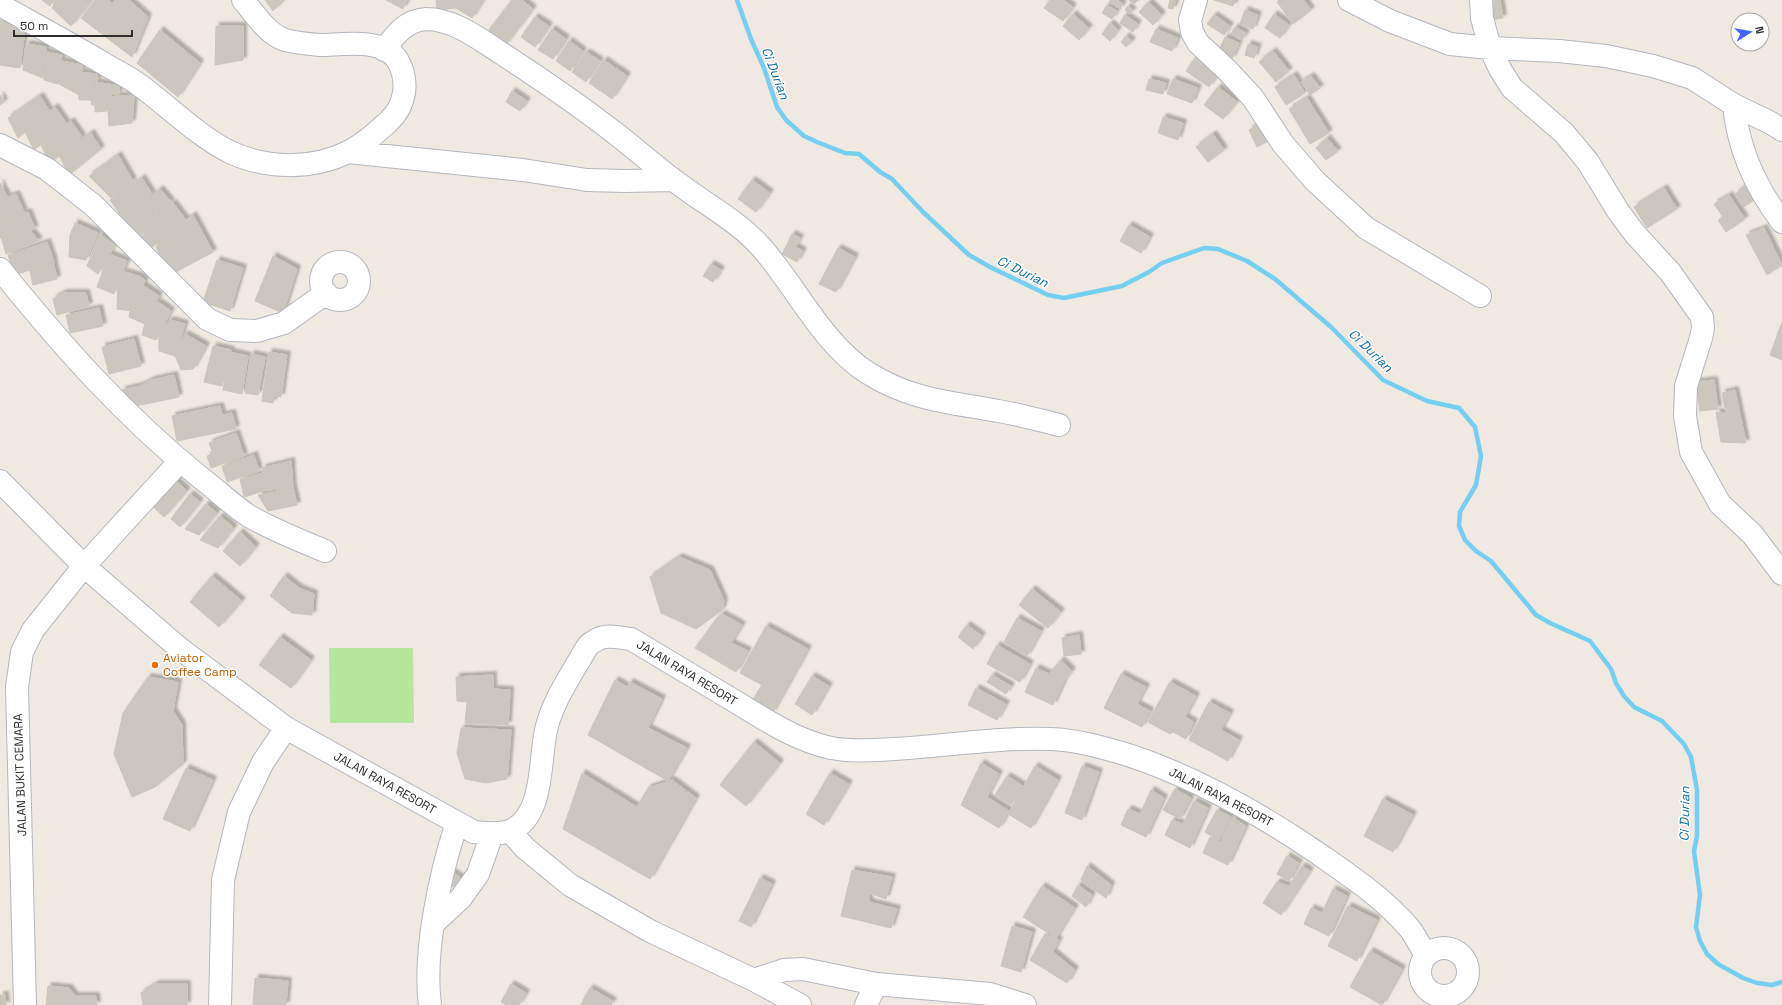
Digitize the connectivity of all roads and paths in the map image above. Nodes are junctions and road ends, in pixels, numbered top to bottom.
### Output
1 (243, 0) edge
2 (1196, 0) edge
3 (1349, 0) edge
4 (1481, 0) edge
5 (0, 5) edge
6 (1490, 48) junction
7 (384, 50) junction
8 (1734, 105) junction
9 (1782, 130) edge
10 (0, 145) edge
11 (348, 152) junction
12 (673, 180) junction
13 (1782, 222) edge
14 (0, 269) edge
15 (326, 293) dead end
16 (1480, 296) dead end
17 (1059, 425) dead end
18 (180, 461) junction
19 (0, 481) edge
20 (325, 551) dead end
21 (84, 566) junction
22 (1782, 574) edge
23 (286, 728) junction
24 (456, 823) junction
25 (501, 832) junction
26 (434, 922) junction
27 (1426, 956) junction
28 (754, 980) junction
29 (876, 984) junction
30 (1445, 1001) edge
31 (25, 1005) edge
32 (220, 1005) edge
33 (430, 1005) edge
34 (800, 1005) edge
35 (866, 1005) edge
36 (1025, 1005) edge

1 - 7 street
2 - 16 street
3 - 6 street
4 - 6 street
5 - 11 street
6 - 8 street
6 - 22 street
7 - 11 street
7 - 12 street
8 - 9 street
8 - 13 street
10 - 15 street
11 - 12 street
12 - 17 street
14 - 18 street
18 - 20 street
18 - 21 street, JALAN BUKIT CEMARA
19 - 21 street, JALAN RAYA RESORT
21 - 23 street, JALAN RAYA RESORT
21 - 31 street, JALAN BUKIT CEMARA
23 - 24 street, JALAN RAYA RESORT
23 - 32 street
24 - 25 street, JALAN RAYA RESORT
24 - 26 street
25 - 26 street
25 - 27 street, JALAN RAYA RESORT
25 - 28 street
26 - 33 street
27 - 30 street
27 - 30 street
28 - 29 street
28 - 34 street
29 - 35 street
29 - 36 street

